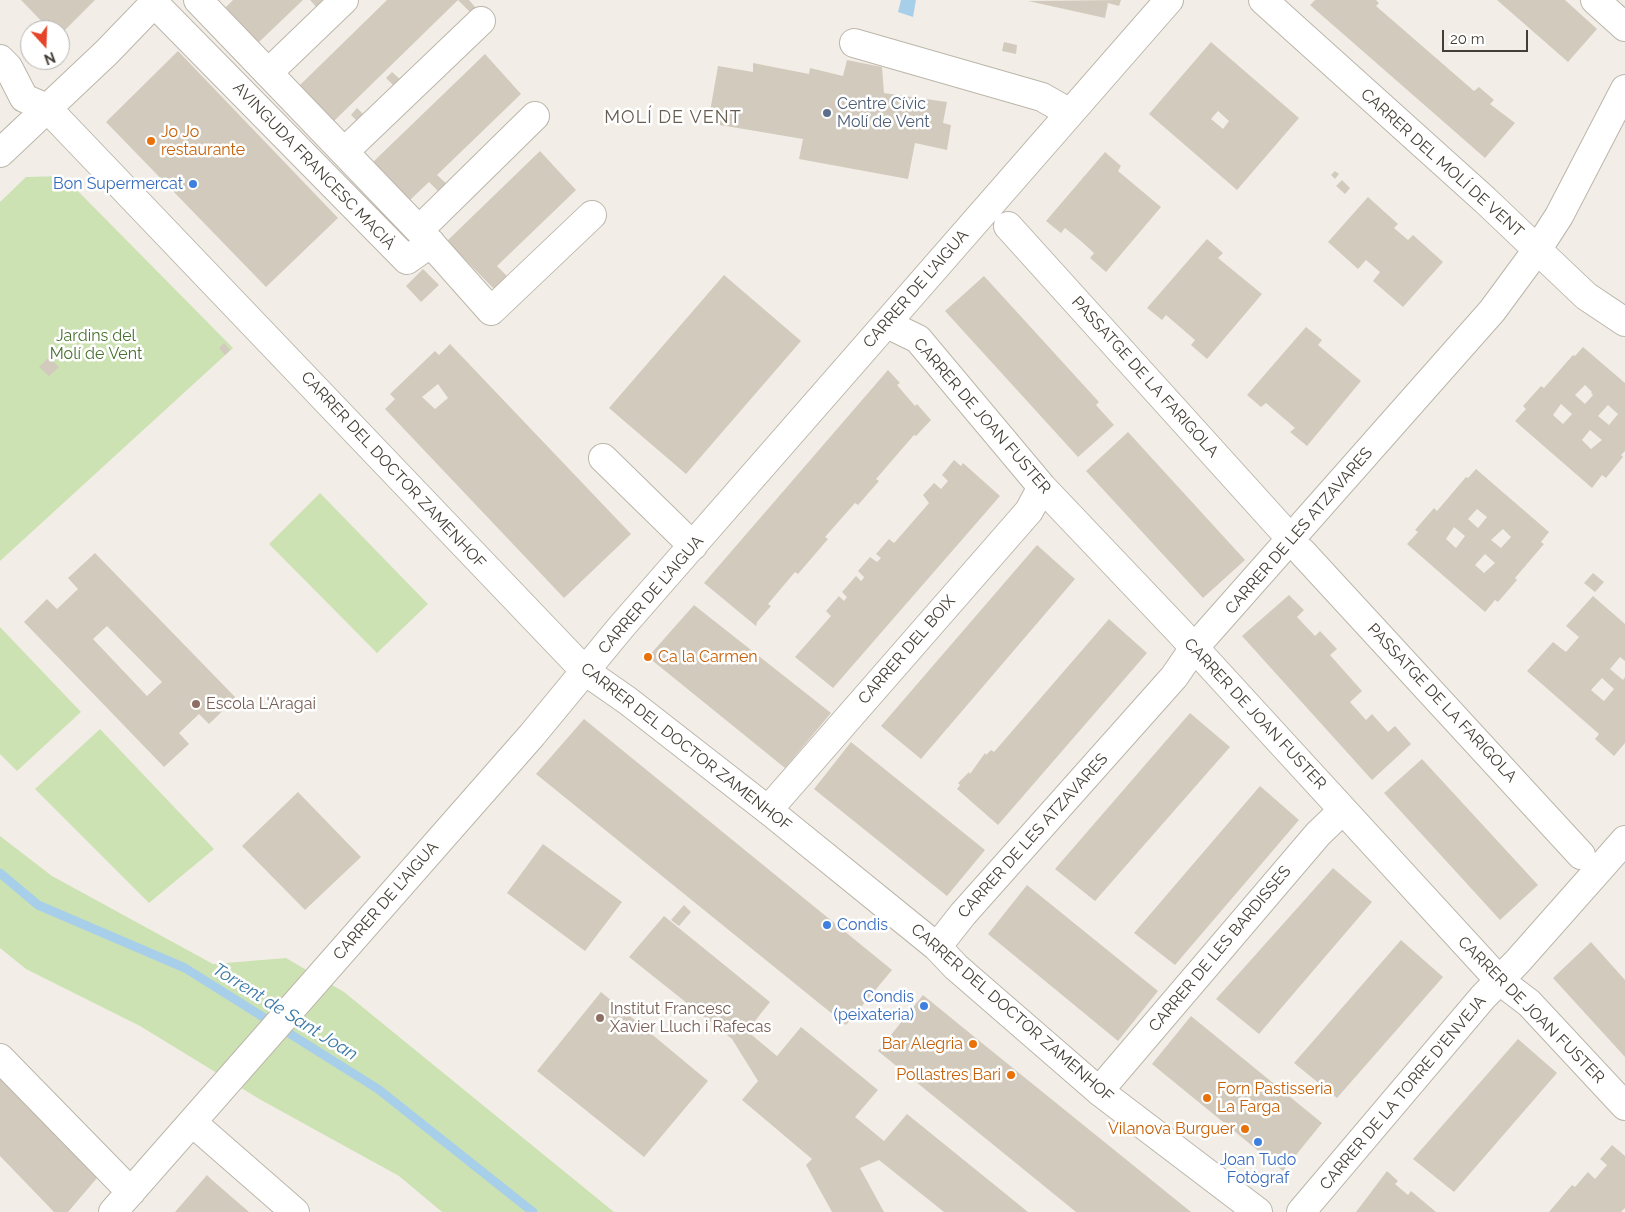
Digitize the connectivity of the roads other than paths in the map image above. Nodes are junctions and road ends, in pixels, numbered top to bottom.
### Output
1 (198, 0) edge
2 (344, 0) edge
3 (1169, 0) edge
4 (1263, 0) edge
5 (1594, 0) edge
6 (156, 1) edge
7 (481, 21) dead end
8 (1625, 27) edge
9 (854, 43) dead end
10 (0, 59) edge
11 (268, 73) junction
12 (1625, 89) edge
13 (47, 108) junction
14 (1070, 112) junction
15 (535, 116) dead end
16 (344, 152) junction
17 (0, 154) edge
18 (592, 216) dead end
19 (1008, 226) dead end
20 (425, 237) junction
21 (1537, 250) junction
22 (1625, 322) edge
23 (887, 324) junction
24 (602, 458) dead end
25 (1042, 487) junction
26 (1280, 528) dead end
27 (693, 546) junction
28 (1302, 552) dead end
29 (1194, 648) junction
30 (585, 671) junction
31 (768, 810) junction
32 (1343, 810) junction
33 (1625, 840) edge
34 (1581, 855) dead end
35 (937, 947) junction
36 (1500, 981) junction
37 (0, 1058) edge
38 (1099, 1091) junction
39 (1625, 1106) edge
40 (193, 1123) junction
41 (131, 1192) junction
42 (113, 1212) edge
43 (295, 1212) edge
44 (1258, 1212) edge
45 (1301, 1212) edge

1 - 11 street, AVINGUDA FRANCESC MACIÀ
2 - 11 street
3 - 14 street, CARRER DE L'AIGUA
4 - 21 street, CARRER DEL MOLÍ DE VENT
5 - 8 street
6 - 13 street
6 - 20 street, AVINGUDA FRANCESC MACIÀ
7 - 16 street
9 - 14 street
10 - 13 street, CARRER DEL DOCTOR ZAMENHOF
11 - 16 street, AVINGUDA FRANCESC MACIÀ
12 - 21 street, CARRER DE LES ATZAVARES
13 - 17 street
13 - 30 street, CARRER DEL DOCTOR ZAMENHOF
14 - 23 street, CARRER DE L'AIGUA
15 - 20 street
16 - 20 street, AVINGUDA FRANCESC MACIÀ
18 - 20 street
19 - 26 street, PASSATGE DE LA FARIGOLA
21 - 22 street, CARRER DEL MOLÍ DE VENT
21 - 29 street, CARRER DE LES ATZAVARES
23 - 25 street, CARRER DE JOAN FUSTER
23 - 27 street, CARRER DE L'AIGUA
24 - 27 street
25 - 29 street, CARRER DE JOAN FUSTER
25 - 31 street, CARRER DEL BOIX
27 - 30 street, CARRER DE L'AIGUA
28 - 34 street, PASSATGE DE LA FARIGOLA
29 - 32 street, CARRER DE JOAN FUSTER
29 - 35 street, CARRER DE LES ATZAVARES
30 - 31 street, CARRER DEL DOCTOR ZAMENHOF
30 - 40 street, CARRER DE L'AIGUA
31 - 35 street, CARRER DEL DOCTOR ZAMENHOF
32 - 36 street, CARRER DE JOAN FUSTER
32 - 38 street, CARRER DE LES BARDISSES
33 - 36 street, CARRER DE LA TORRE D'ENVEJA
35 - 38 street, CARRER DEL DOCTOR ZAMENHOF
36 - 39 street, CARRER DE JOAN FUSTER
36 - 45 street, CARRER DE LA TORRE D'ENVEJA
37 - 41 street
38 - 44 street, CARRER DEL DOCTOR ZAMENHOF
40 - 41 street, CARRER DE L'AIGUA
40 - 43 street
41 - 42 street, CARRER DE L'AIGUA

